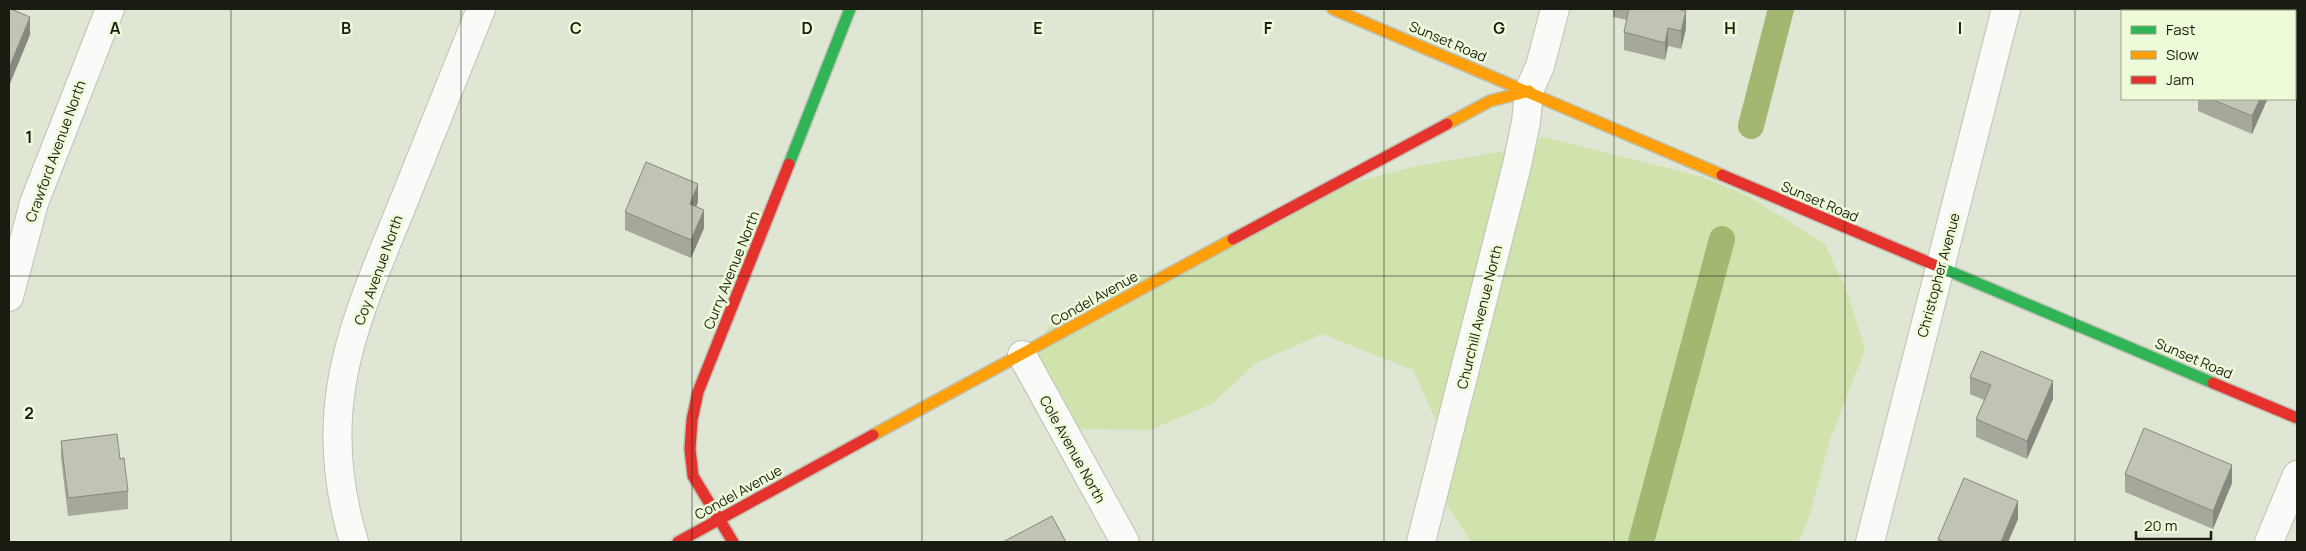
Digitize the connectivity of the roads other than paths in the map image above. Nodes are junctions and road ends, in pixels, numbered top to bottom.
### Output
1 (110, 9) edge
2 (481, 9) edge
3 (850, 9) edge
4 (1333, 9) edge
5 (1555, 9) edge
6 (2006, 9) edge
7 (1529, 91) junction
8 (1940, 268) junction
9 (9, 297) edge
10 (1022, 355) junction
11 (2297, 418) edge
12 (2297, 475) edge
13 (720, 520) junction
14 (354, 542) edge
15 (678, 542) edge
16 (733, 542) edge
17 (1125, 542) edge
18 (1422, 542) edge
19 (1870, 542) edge
20 (2269, 542) edge

1 - 9 street, Crawford Avenue North
2 - 14 street, Coy Avenue North
3 - 13 street, Curry Avenue North
4 - 7 street, Sunset Road
5 - 7 street, Churchill Avenue North
6 - 8 street, Christopher Avenue
7 - 8 street, Sunset Road
7 - 10 street, Condel Avenue
7 - 18 street, Churchill Avenue North
8 - 11 street, Sunset Road
8 - 19 street, Christopher Avenue
10 - 13 street, Condel Avenue
10 - 17 street, Cole Avenue North
12 - 20 street
13 - 15 street, Condel Avenue
13 - 16 street, Curry Avenue North

